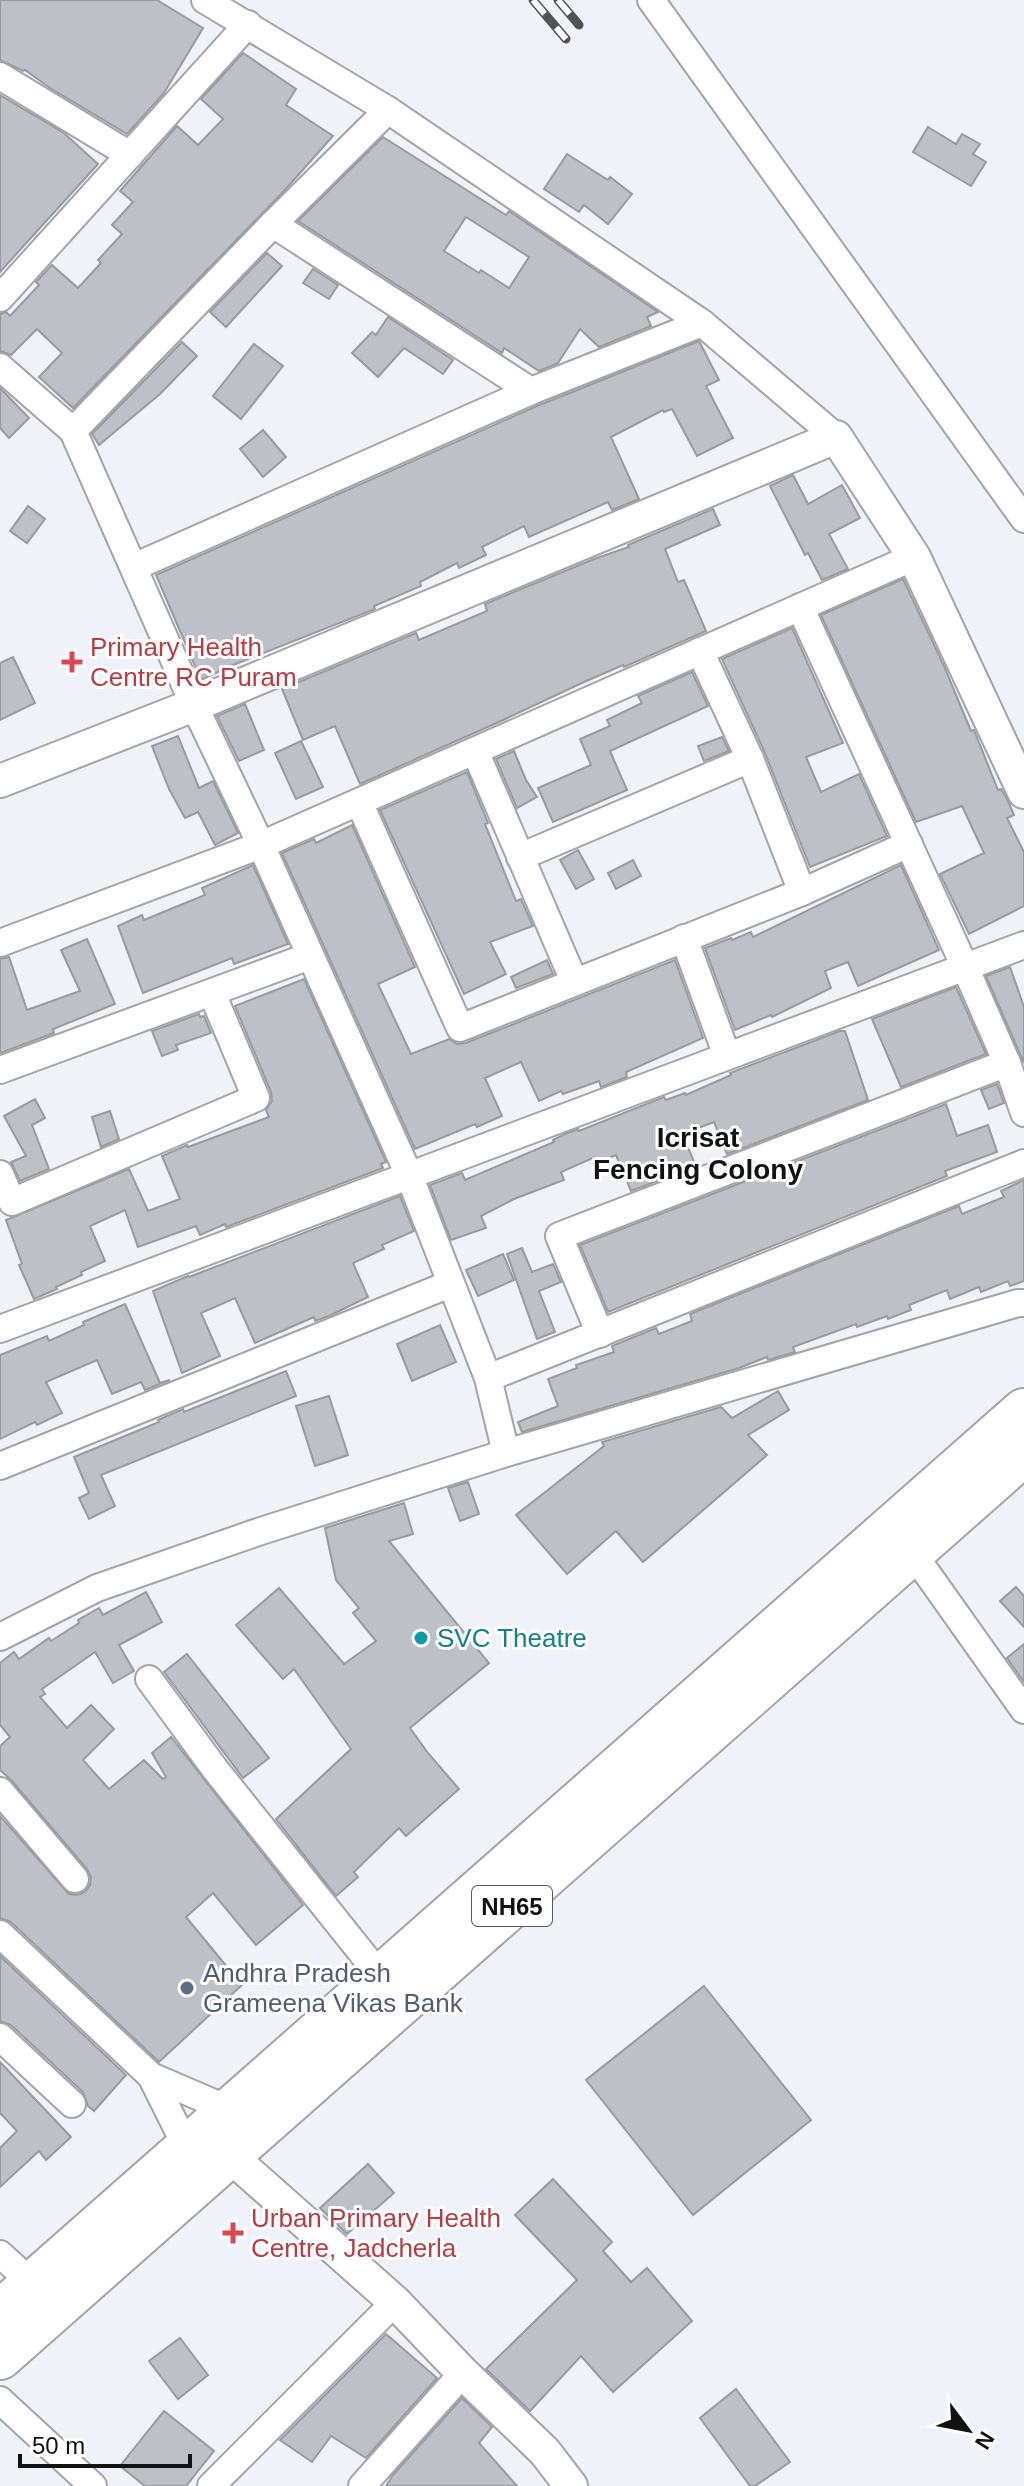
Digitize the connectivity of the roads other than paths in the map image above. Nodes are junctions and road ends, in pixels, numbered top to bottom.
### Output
1 (205, 0) edge
2 (651, 0) edge
3 (248, 24) junction
4 (0, 76) edge
5 (388, 110) junction
6 (130, 155) junction
7 (273, 224) junction
8 (0, 298) edge
9 (702, 323) junction
10 (0, 367) edge
11 (531, 391) junction
12 (73, 431) junction
13 (836, 437) junction
14 (1024, 519) edge
15 (914, 557) junction
16 (134, 567) junction
17 (800, 607) junction
18 (700, 651) junction
19 (194, 705) junction
20 (475, 751) junction
21 (750, 759) junction
22 (0, 781) edge
23 (1024, 792) edge
24 (359, 802) junction
25 (909, 844) junction
26 (261, 845) junction
27 (520, 857) junction
28 (802, 892) junction
29 (684, 938) junction
30 (0, 943) edge
31 (1024, 945) edge
32 (310, 956) junction
33 (965, 967) junction
34 (574, 981) junction
35 (212, 993) junction
36 (727, 1056) junction
37 (1007, 1063) junction
38 (0, 1070) edge
39 (1024, 1113) edge
40 (1024, 1163) edge
41 (0, 1174) edge
42 (409, 1175) junction
43 (450, 1284) junction
44 (1024, 1303) edge
45 (0, 1329) edge
46 (600, 1334) junction
47 (488, 1378) junction
48 (1024, 1411) edge
49 (506, 1453) junction
50 (1024, 1453) edge
51 (0, 1466) edge
52 (912, 1552) junction
53 (0, 1637) edge
54 (149, 1679) dead end
55 (1021, 1697) edge
56 (694, 1723) junction
57 (0, 1791) edge
58 (75, 1879) dead end
59 (0, 1934) edge
60 (381, 1977) junction
61 (0, 2037) edge
62 (151, 2076) junction
63 (72, 2104) dead end
64 (230, 2110) junction
65 (187, 2148) junction
66 (230, 2156) junction
67 (0, 2254) edge
68 (33, 2284) junction
69 (395, 2302) junction
70 (0, 2313) edge
71 (0, 2357) edge
72 (463, 2373) junction
73 (0, 2400) edge
74 (93, 2486) edge
75 (211, 2486) edge
76 (362, 2486) edge
77 (571, 2486) edge

1 - 3 street
2 - 14 street
3 - 5 street
3 - 6 street
4 - 6 street
5 - 7 street
5 - 9 street
6 - 8 street
7 - 11 street
7 - 12 street
9 - 11 street
9 - 13 street
10 - 12 street
11 - 16 street
12 - 16 street
13 - 15 street
13 - 19 street
15 - 17 street
15 - 23 street
16 - 19 street
17 - 18 street
17 - 25 street
18 - 20 street
18 - 21 street
19 - 22 street
19 - 26 street
20 - 24 street
20 - 27 street
21 - 27 street
21 - 28 street
24 - 26 street
24 - 34 street
25 - 28 street
25 - 33 street
26 - 30 street
26 - 32 street
27 - 34 street
28 - 29 street
29 - 34 street
29 - 36 street
31 - 33 street
32 - 35 street
32 - 42 street
33 - 36 street
33 - 37 street
35 - 38 street
35 - 41 street
36 - 42 street
37 - 39 street
37 - 46 street
40 - 46 street
42 - 43 street
42 - 45 street
43 - 47 street
43 - 51 street
44 - 49 street
46 - 47 street
47 - 49 street
48 - 56 highway, NH65
49 - 53 street
50 - 52 highway, NH65
52 - 55 street
52 - 56 highway, NH65
54 - 60 street
56 - 60 highway, NH65
56 - 66 highway, NH65
57 - 58 street
59 - 62 street
60 - 64 highway, NH65
61 - 63 street
62 - 64 street
62 - 65 street
64 - 65 highway, NH65
65 - 68 highway, NH65
66 - 69 street
66 - 71 highway, NH65
67 - 68 street
68 - 70 highway, NH65
69 - 72 street
69 - 75 street
72 - 76 street
72 - 77 street
73 - 74 street

